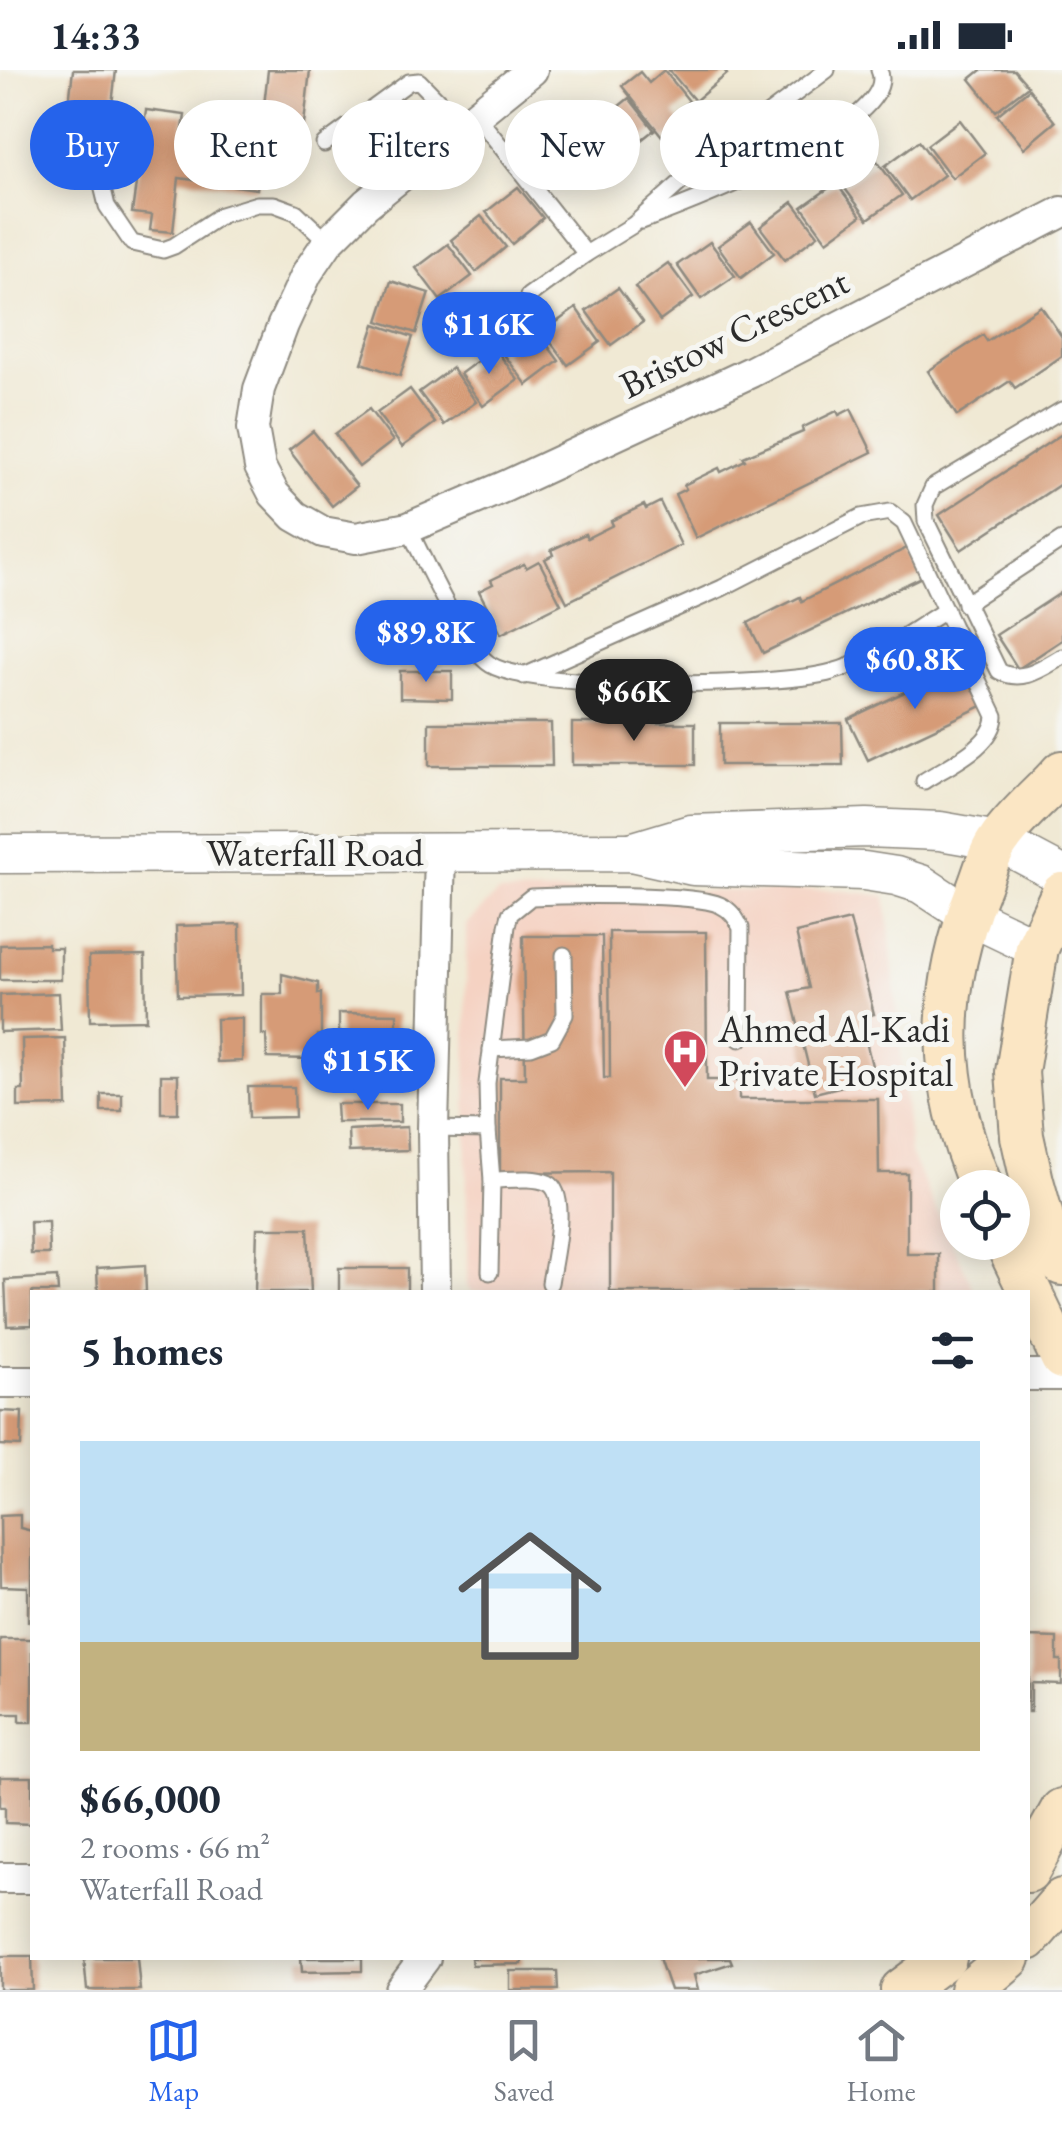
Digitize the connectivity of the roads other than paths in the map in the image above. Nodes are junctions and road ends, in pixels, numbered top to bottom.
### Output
1 (532, 70) edge
2 (827, 70) edge
3 (879, 70) edge
4 (384, 100) edge
5 (443, 100) edge
6 (485, 108) edge
7 (332, 138) edge
8 (485, 139) edge
9 (324, 144) dead end
10 (103, 190) edge
11 (383, 190) edge
12 (1062, 212) edge
13 (633, 225) junction
14 (328, 242) junction
15 (586, 254) junction
16 (528, 296) dead end
17 (1062, 410) edge
18 (408, 528) junction
19 (1062, 540) edge
20 (965, 604) junction
21 (946, 610) junction
22 (1062, 657) edge
23 (524, 676) junction
24 (1062, 772) edge
25 (924, 781) dead end
26 (998, 841) junction
27 (440, 852) junction
28 (631, 852) junction
29 (0, 854) edge
30 (1062, 874) edge
31 (1062, 894) edge
32 (968, 916) junction
33 (1037, 948) junction
34 (564, 955) dead end
35 (740, 1039) dead end
36 (491, 1048) junction
37 (433, 1130) junction
38 (488, 1130) junction
39 (976, 1170) edge
40 (492, 1180) junction
41 (1015, 1260) edge
42 (1062, 1264) edge
43 (490, 1272) dead end
44 (550, 1283) dead end
45 (434, 1290) edge
46 (1029, 1290) edge
47 (1030, 1292) edge
48 (1062, 1358) edge
49 (1030, 1374) edge
50 (1062, 1375) edge
51 (0, 1382) edge
52 (30, 1382) edge
53 (1062, 1810) edge
54 (1030, 1867) edge
55 (0, 1878) edge
56 (30, 1878) edge
57 (1062, 1900) edge
58 (1030, 1937) edge
59 (424, 1960) edge
60 (942, 1960) edge
61 (1007, 1960) edge
62 (402, 1990) edge
63 (902, 1990) edge
64 (972, 1990) edge

1 - 6 street, Bristow Crescent
2 - 13 lane
3 - 13 lane
4 - 5 lane
7 - 9 lane
8 - 15 lane
10 - 14 lane
11 - 14 street, Bristow Crescent
12 - 18 street, Bristow Crescent
13 - 15 lane
14 - 18 street, Bristow Crescent
15 - 16 lane
17 - 20 lane
18 - 23 lane
19 - 20 lane
20 - 22 lane
21 - 23 lane
21 - 23 lane
21 - 25 lane
24 - 26 main road
26 - 28 street, Waterfall Road
26 - 30 street, Waterfall Road
26 - 32 main road
27 - 28 street, Waterfall Road
27 - 29 street, Waterfall Road
27 - 37 street
28 - 32 street, Waterfall Road
31 - 33 main road
32 - 33 street, Waterfall Road
32 - 39 main road
33 - 42 main road
34 - 36 lane
35 - 36 lane
36 - 38 lane
37 - 38 lane
37 - 45 street
38 - 40 lane
40 - 43 lane
40 - 44 lane
41 - 46 main road
47 - 48 main road
49 - 50 street
51 - 52 street
53 - 54 main road
55 - 56 street
57 - 58 main road
59 - 62 street
60 - 63 main road
61 - 64 main road

